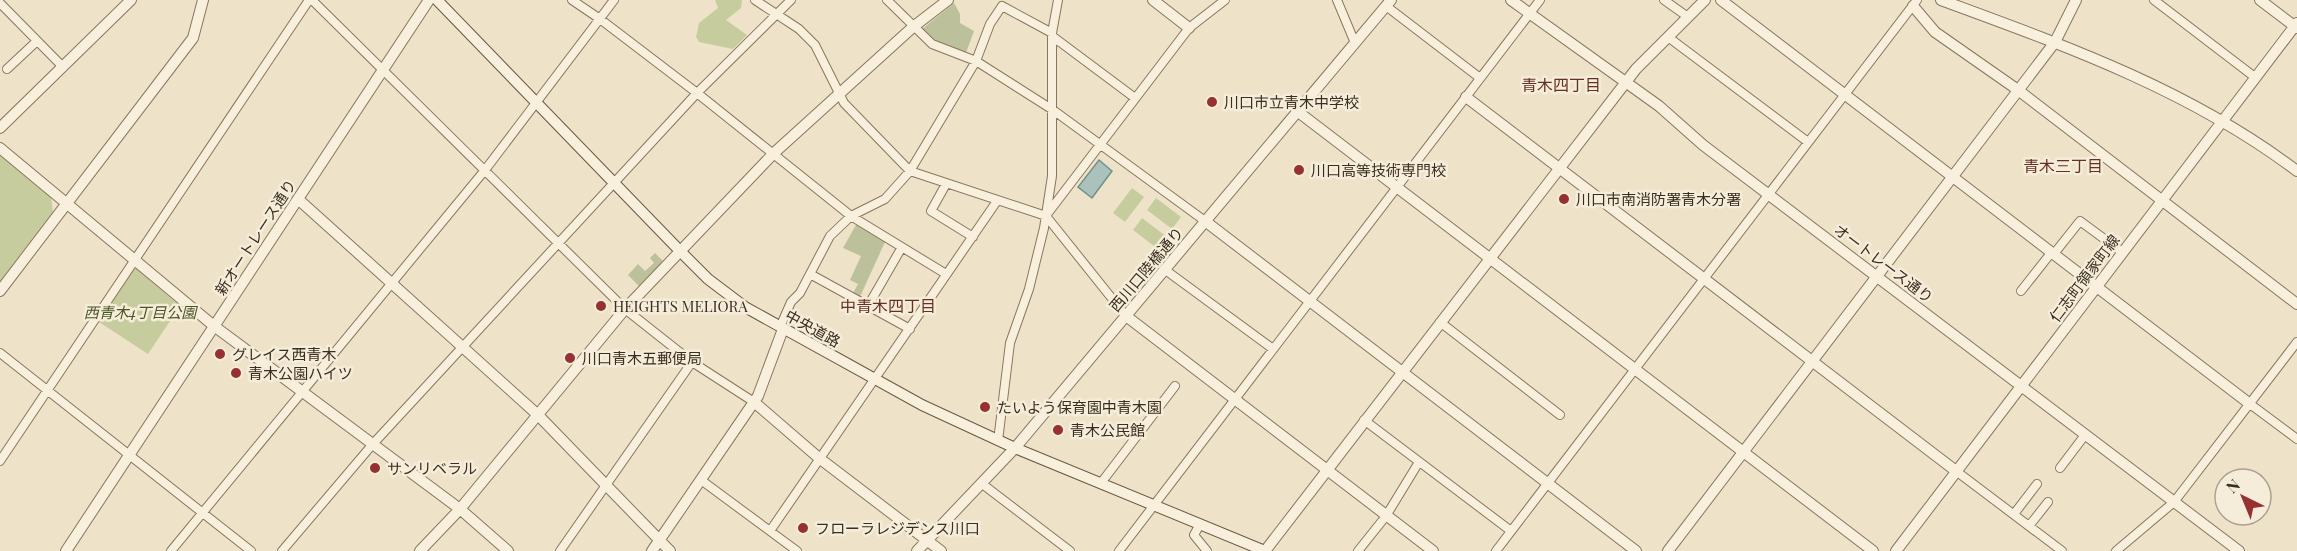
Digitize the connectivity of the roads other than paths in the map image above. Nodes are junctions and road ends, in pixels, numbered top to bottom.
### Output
1 (131, 0) edge
2 (202, 0) edge
3 (310, 0) edge
4 (429, 0) edge
5 (437, 0) edge
6 (572, 0) edge
7 (614, 0) edge
8 (756, 0) edge
9 (791, 0) edge
10 (887, 0) edge
11 (948, 0) edge
12 (1058, 0) edge
13 (1153, 0) edge
14 (1225, 0) edge
15 (1337, 0) edge
16 (1511, 0) edge
17 (1540, 0) edge
18 (1664, 0) edge
19 (1705, 0) edge
20 (1721, 0) edge
21 (1941, 0) edge
22 (2076, 0) edge
23 (2154, 0) edge
24 (2260, 0) edge
25 (0, 3) edge
26 (1388, 3) edge
27 (1915, 3) edge
28 (777, 14) junction
29 (1529, 14) junction
30 (1688, 17) junction
31 (600, 19) junction
32 (2296, 26) edge
33 (913, 27) junction
34 (1190, 28) junction
35 (1052, 35) junction
36 (1668, 37) junction
37 (37, 41) junction
38 (2055, 42) junction
39 (1355, 43) junction
40 (976, 61) junction
41 (63, 67) junction
42 (7, 69) dead end
43 (383, 69) junction
44 (1480, 78) junction
45 (2256, 78) junction
46 (1625, 82) junction
47 (2018, 90) junction
48 (698, 93) junction
49 (838, 93) junction
50 (1845, 94) junction
51 (1466, 97) junction
52 (1135, 98) junction
53 (536, 101) junction
54 (1053, 110) junction
55 (1297, 111) junction
56 (2224, 121) junction
57 (0, 128) edge
58 (1808, 142) junction
59 (1101, 143) junction
60 (0, 148) edge
61 (774, 153) junction
62 (1560, 168) junction
63 (485, 170) junction
64 (910, 171) junction
65 (2297, 171) edge
66 (1952, 177) junction
67 (615, 184) junction
68 (946, 184) junction
69 (1397, 187) junction
70 (1768, 194) junction
71 (298, 199) junction
72 (2162, 200) junction
73 (998, 201) junction
74 (67, 203) junction
75 (852, 216) junction
76 (1046, 216) junction
77 (1205, 221) junction
78 (973, 237) junction
79 (559, 244) junction
80 (902, 247) junction
81 (680, 251) junction
82 (2122, 252) junction
83 (2052, 254) junction
84 (1489, 259) junction
85 (135, 260) junction
86 (1164, 269) junction
87 (810, 274) junction
88 (946, 274) junction
89 (1876, 277) junction
90 (1705, 278) junction
91 (392, 282) junction
92 (2096, 287) junction
93 (0, 291) edge
94 (2021, 291) dead end
95 (1311, 302) junction
96 (2297, 304) edge
97 (868, 306) junction
98 (625, 309) junction
99 (1126, 316) junction
100 (1440, 322) junction
101 (214, 326) junction
102 (782, 328) junction
103 (910, 329) junction
104 (2297, 342) edge
105 (464, 347) junction
106 (1274, 349) junction
107 (0, 353) edge
108 (1813, 360) junction
109 (692, 362) junction
110 (1635, 370) junction
111 (1402, 371) junction
112 (876, 380) junction
113 (2021, 385) junction
114 (1175, 386) dead end
115 (48, 391) junction
116 (301, 391) junction
117 (1234, 399) junction
118 (754, 402) junction
119 (2250, 404) junction
120 (538, 415) junction
121 (1560, 415) dead end
122 (1364, 420) junction
123 (2085, 435) junction
124 (2297, 440) edge
125 (998, 441) junction
126 (372, 445) junction
127 (1015, 448) junction
128 (1742, 452) junction
129 (129, 455) junction
130 (819, 458) junction
131 (0, 461) edge
132 (1419, 462) junction
133 (2061, 468) dead end
134 (1326, 470) junction
135 (1956, 471) junction
136 (701, 480) junction
137 (981, 483) junction
138 (1101, 483) junction
139 (1548, 483) junction
140 (2037, 484) dead end
141 (605, 486) junction
142 (2048, 502) dead end
143 (2174, 502) junction
144 (1154, 504) junction
145 (460, 509) junction
146 (201, 512) junction
147 (2014, 514) junction
148 (1386, 516) junction
149 (1200, 524) junction
150 (2029, 526) junction
151 (770, 531) junction
152 (1511, 531) junction
153 (927, 540) junction
154 (656, 546) edge
155 (66, 551) edge
156 (171, 551) edge
157 (251, 551) edge
158 (282, 551) edge
159 (420, 551) edge
160 (508, 551) edge
161 (560, 551) edge
162 (670, 551) edge
163 (797, 551) edge
164 (917, 551) edge
165 (941, 551) edge
166 (1070, 551) edge
167 (1119, 551) edge
168 (1207, 551) edge
169 (1265, 551) edge
170 (1358, 551) edge
171 (1432, 551) edge
172 (1496, 551) edge
173 (1636, 551) edge
174 (1668, 551) edge
175 (1873, 551) edge
176 (1896, 551) edge
177 (2062, 551) edge
178 (2116, 551) edge
179 (2239, 551) edge

1 - 41 street
2 - 74 street
3 - 43 street
3 - 85 street
4 - 43 street, 新オートレース通り
5 - 53 street, 中央道路
6 - 31 street
7 - 31 street
8 - 28 street
9 - 28 street
10 - 33 street
11 - 33 street
12 - 35 street
13 - 34 street
14 - 34 street
15 - 39 street
16 - 29 street, オートレース通り
17 - 29 street
18 - 30 street
19 - 30 street
20 - 50 street
21 - 38 street
22 - 38 street
23 - 45 street
24 - 32 street
25 - 37 street
26 - 39 street, 西川口陸橋通り
26 - 44 street
27 - 47 street
27 - 50 street
28 - 48 street
28 - 49 street
29 - 44 street
29 - 46 street, オートレース通り
30 - 36 street
31 - 48 street
31 - 53 street
32 - 45 street, 仁志町領家町線
33 - 40 street
33 - 49 street
34 - 52 street
35 - 40 street
35 - 52 street
35 - 54 street
36 - 46 street
36 - 58 street
37 - 41 street
37 - 42 street
38 - 47 street
38 - 56 street
39 - 55 street, 西川口陸橋通り
40 - 54 street
40 - 64 street
41 - 57 street
43 - 63 street
43 - 71 street, 新オートレース通り
44 - 51 street
45 - 56 street, 仁志町領家町線
46 - 62 street
46 - 70 street, オートレース通り
47 - 66 street
47 - 72 street
48 - 61 street
48 - 67 street
49 - 61 street
49 - 64 street
50 - 58 street
50 - 66 street
51 - 62 street
51 - 69 street
52 - 59 street
53 - 63 street
53 - 67 street, 中央道路
54 - 59 street
54 - 76 street
55 - 69 street
55 - 77 street, 西川口陸橋通り
56 - 65 street
56 - 72 street, 仁志町領家町線
58 - 70 street
59 - 76 street
59 - 77 street
60 - 74 street
61 - 75 street
61 - 81 street
62 - 84 street
62 - 90 street
63 - 79 street
63 - 91 street
64 - 68 street
64 - 75 street
66 - 83 street
66 - 89 street
67 - 79 street
67 - 81 street, 中央道路
68 - 73 street
68 - 78 street
69 - 84 street
69 - 95 street
70 - 89 street, オートレース通り
70 - 90 street
71 - 91 street
71 - 101 street, 新オートレース通り
72 - 82 street, 仁志町領家町線
72 - 96 street
73 - 76 street
73 - 78 street
74 - 85 street
74 - 93 street
75 - 80 street
75 - 87 street
76 - 99 street
76 - 125 street
77 - 86 street, 西川口陸橋通り
77 - 95 street
78 - 88 street
79 - 98 street
79 - 105 street
80 - 88 street
80 - 97 street
81 - 98 street
81 - 102 street, 中央道路
82 - 83 street
82 - 92 street, 仁志町領家町線
83 - 92 street
83 - 94 street
84 - 100 street
84 - 110 street
85 - 101 street
85 - 115 street
86 - 99 street, 西川口陸橋通り
86 - 106 street
87 - 97 street
87 - 102 street
88 - 103 street
89 - 108 street
89 - 113 street, オートレース通り
90 - 108 street
90 - 110 street
91 - 105 street
91 - 116 street
92 - 113 street, 仁志町領家町線
92 - 119 street
95 - 106 street
95 - 111 street
97 - 103 street
98 - 109 street
98 - 120 street
99 - 117 street
99 - 127 street, 西川口陸橋通り
100 - 111 street
100 - 121 street
101 - 116 street
101 - 129 street, 新オートレース通り
102 - 112 street, 中央道路
102 - 118 street
103 - 112 street
104 - 119 street
105 - 120 street
105 - 126 street
106 - 117 street
107 - 115 street
108 - 128 street
108 - 135 street
109 - 118 street
109 - 141 street
110 - 128 street
110 - 139 street
111 - 122 street
111 - 139 street
112 - 125 street, 中央道路
112 - 130 street
113 - 123 street, オートレース通り
113 - 135 street, 仁志町領家町線
114 - 138 street
115 - 129 street
115 - 131 street
116 - 126 street
116 - 146 street
117 - 134 street
117 - 144 street
118 - 130 street
118 - 136 street
119 - 124 street
119 - 143 street
120 - 141 street
120 - 145 street
122 - 132 street
122 - 134 street
123 - 133 street
123 - 143 street, オートレース通り
125 - 127 street, 中央道路
126 - 145 street
126 - 158 street
127 - 137 street, 西川口陸橋通り
127 - 138 street, 中央道路
128 - 174 street
128 - 175 street
129 - 146 street
129 - 155 street, 新オートレース通り
130 - 151 street
130 - 153 street
132 - 148 street
132 - 152 street
134 - 148 street
134 - 169 street
135 - 147 street
135 - 176 street, 仁志町領家町線
136 - 151 street
136 - 154 street
137 - 153 street, 西川口陸橋通り
137 - 166 street
138 - 144 street, 中央道路
139 - 152 street
139 - 173 street
140 - 147 street
141 - 154 street
141 - 161 street
142 - 150 street
143 - 178 street
143 - 179 street, オートレース通り
144 - 149 street, 中央道路
144 - 167 street
145 - 159 street
145 - 160 street
146 - 156 street
146 - 157 street
147 - 150 street
148 - 170 street
148 - 171 street
149 - 168 street
149 - 169 street, 中央道路
150 - 177 street
151 - 163 street
152 - 172 street
153 - 164 street, 西川口陸橋通り
153 - 165 street
154 - 162 street

